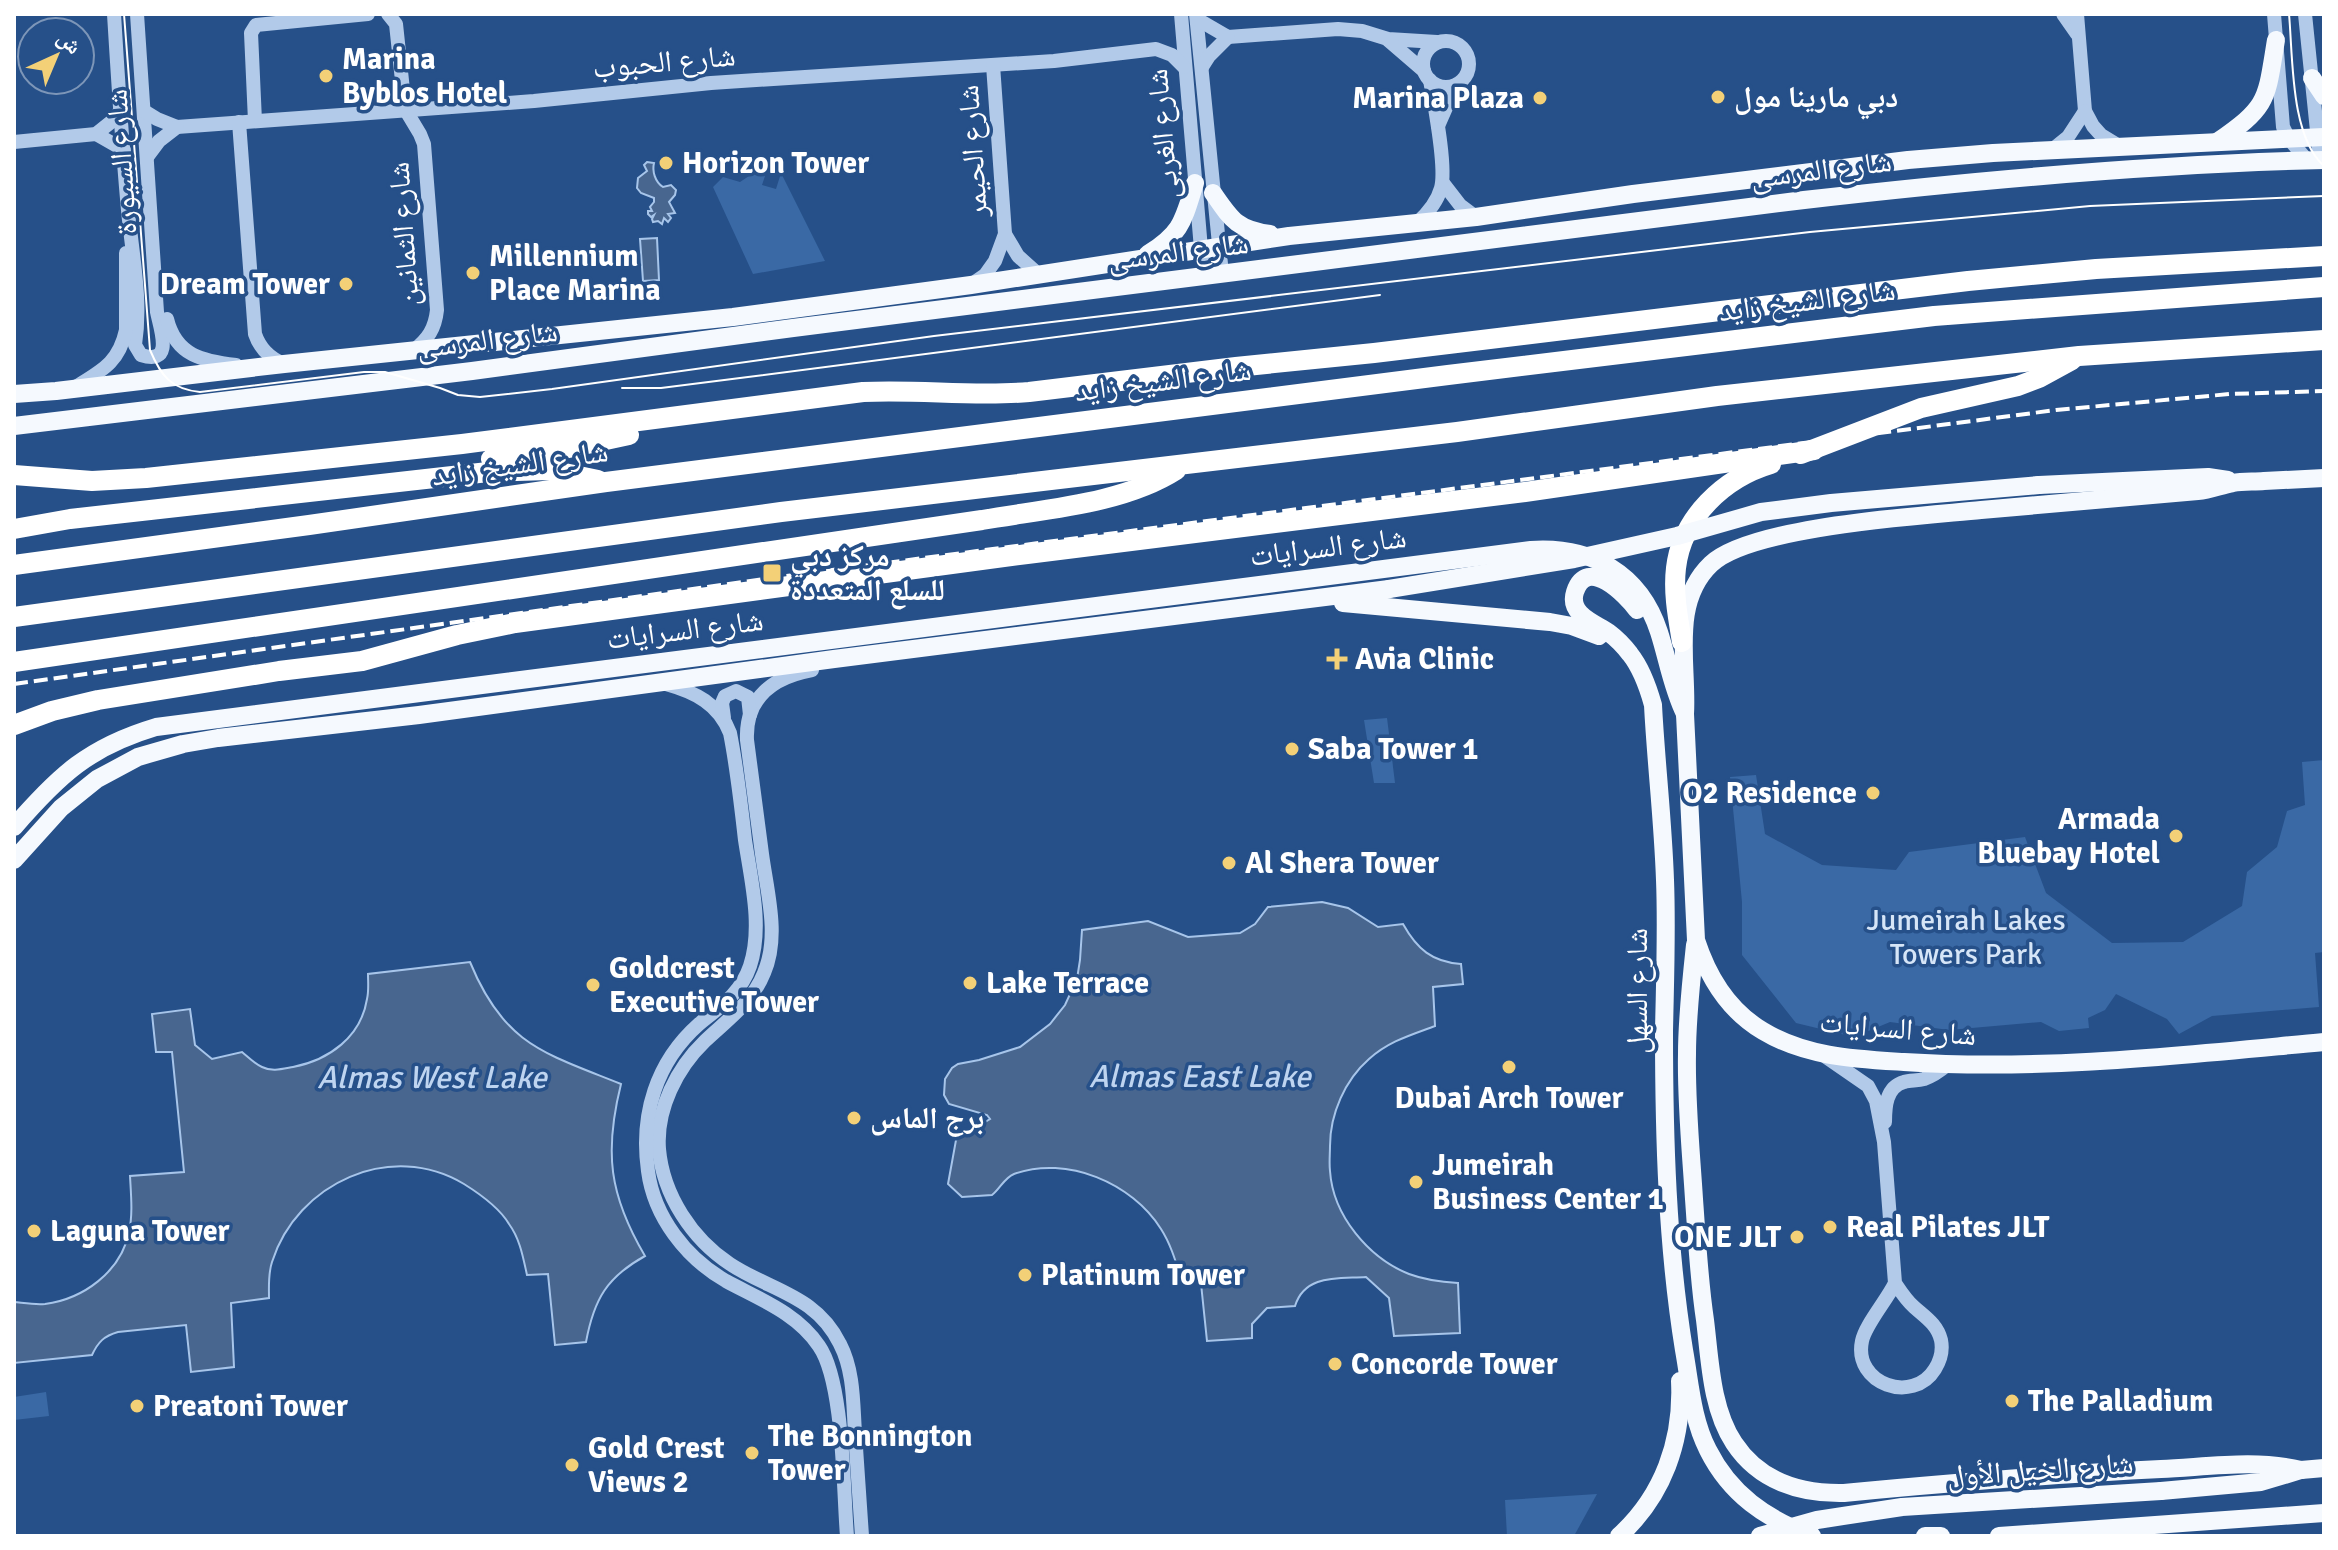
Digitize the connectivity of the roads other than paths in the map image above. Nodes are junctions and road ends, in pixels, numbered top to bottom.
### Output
1 (114, 14) edge
2 (137, 14) edge
3 (368, 14) edge
4 (388, 14) edge
5 (2063, 14) edge
6 (2077, 14) edge
7 (2274, 14) edge
8 (2305, 14) edge
9 (1197, 16) edge
10 (1181, 17) edge
11 (1228, 37) junction
12 (2079, 38) junction
13 (1388, 39) junction
14 (2276, 40) junction
15 (1437, 42) junction
16 (1156, 49) junction
17 (993, 65) junction
18 (1184, 67) junction
19 (1202, 67) junction
20 (1427, 76) junction
21 (2312, 78) junction
22 (1456, 85) junction
23 (2324, 96) edge
24 (405, 109) junction
25 (121, 110) junction
26 (144, 111) junction
27 (2085, 111) junction
28 (255, 121) junction
29 (239, 122) junction
30 (1438, 126) junction
31 (177, 127) junction
32 (96, 134) junction
33 (2283, 139) junction
34 (2321, 139) edge
35 (14, 142) edge
36 (2217, 142) junction
37 (2119, 146) junction
38 (124, 150) junction
39 (2052, 150) junction
40 (147, 157) junction
41 (2317, 160) edge
42 (2228, 162) junction
43 (1195, 183) junction
44 (1443, 183) junction
45 (1213, 193) junction
46 (128, 213) junction
47 (1476, 217) junction
48 (1416, 224) junction
49 (1005, 234) junction
50 (1289, 236) junction
51 (1210, 248) junction
52 (2324, 256) edge
53 (1142, 258) junction
54 (155, 259) junction
55 (1038, 274) junction
56 (1218, 275) junction
57 (971, 285) junction
58 (2324, 287) edge
59 (2324, 340) edge
60 (412, 351) junction
61 (2079, 356) junction
62 (284, 364) junction
63 (257, 368) junction
64 (72, 389) junction
65 (14, 394) edge
66 (686, 416) junction
67 (14, 426) edge
68 (1814, 450) junction
69 (1184, 465) junction
70 (14, 475) edge
71 (2324, 478) edge
72 (606, 482) junction
73 (2233, 483) junction
74 (353, 485) junction
75 (70, 519) junction
76 (14, 520) edge
77 (14, 529) edge
78 (14, 565) edge
79 (1305, 599) junction
80 (14, 617) edge
81 (901, 630) junction
82 (1682, 642) junction
83 (905, 651) junction
84 (1632, 655) junction
85 (834, 659) junction
86 (14, 662) edge
87 (1668, 665) junction
88 (658, 682) junction
89 (258, 713) junction
90 (1685, 714) junction
91 (750, 716) junction
92 (724, 718) junction
93 (14, 725) edge
94 (261, 733) junction
95 (14, 827) edge
96 (14, 860) edge
97 (1696, 940) junction
98 (2324, 1042) edge
99 (1815, 1052) junction
100 (1947, 1065) junction
101 (1884, 1142) junction
102 (1895, 1283) junction
103 (1681, 1331) junction
104 (2324, 1468) edge
105 (2301, 1470) junction
106 (2324, 1513) edge
107 (847, 1536) edge
108 (862, 1536) edge
109 (1619, 1536) edge
110 (1760, 1536) edge
111 (1812, 1536) edge
112 (1925, 1536) edge
113 (1941, 1536) edge
114 (1999, 1536) edge

1 - 25 street, شارع السيورة
2 - 26 street, شارع السيورة
3 - 28 street
4 - 24 street
5 - 12 street
6 - 12 street
7 - 14 street
8 - 21 street
9 - 11 street
9 - 19 street, شارع الغربى
10 - 16 street
10 - 18 street, شارع الغربى
11 - 13 street
11 - 19 street
12 - 27 street
13 - 15 street
13 - 20 street
14 - 33 street
14 - 36 main road
15 - 20 street
15 - 22 street
16 - 17 street, شارع الحبوب
16 - 18 street
17 - 24 street, شارع الحبوب
17 - 49 street, شارع الحيمر
18 - 43 street, شارع الغربى
19 - 45 street, شارع الغربى
20 - 22 street
20 - 30 street
21 - 23 main road
21 - 34 street
22 - 30 street
24 - 28 street, شارع الحبوب
24 - 60 street, شارع الثمانين
25 - 32 street
25 - 38 street, شارع السيورة
26 - 31 street
26 - 40 street, شارع السيورة
27 - 37 street
27 - 39 street
28 - 29 street, شارع الحبوب
29 - 31 street, شارع الحبوب
29 - 62 street
30 - 44 street
31 - 40 street
32 - 35 street
32 - 38 street
33 - 34 main road, شارع المرسى
33 - 36 main road, شارع المرسى
33 - 41 street
33 - 42 main road
34 - 41 main road
36 - 37 main road, شارع المرسى
37 - 39 main road, شارع المرسى
38 - 46 street, شارع السيورة
39 - 47 main road, شارع المرسى
40 - 54 street, شارع السيورة
41 - 42 main road, شارع المرسى
42 - 56 main road, شارع المرسى
43 - 51 street, شارع الغربى
43 - 53 main road
44 - 47 street
44 - 48 street
45 - 50 main road
45 - 51 street, شارع الغربى
46 - 54 street, شارع السيورة
46 - 64 street, شارع السيورة
47 - 48 main road, شارع المرسى
48 - 50 main road, شارع المرسى
49 - 55 street, شارع الحيمر
49 - 57 street, شارع الحيمر
50 - 51 main road, شارع المرسى
51 - 53 main road, شارع المرسى
51 - 56 street, شارع الغربى
52 - 66 highway
53 - 55 main road, شارع المرسى
54 - 63 street, شارع السيورة
55 - 57 main road, شارع المرسى
56 - 67 main road, شارع المرسى
57 - 60 main road, شارع المرسى
58 - 72 highway, شارع الشيخ زايد
59 - 61 highway
60 - 62 main road, شارع المرسى
61 - 68 highway
61 - 69 highway
62 - 63 main road, شارع المرسى
63 - 64 main road, شارع المرسى
64 - 65 main road, شارع المرسى
66 - 70 highway
66 - 74 highway
68 - 82 highway
68 - 93 highway
69 - 80 highway
69 - 86 highway
71 - 73 main road, شارع السرايات
72 - 74 highway
72 - 78 highway, شارع الشيخ زايد
73 - 79 main road, شارع السرايات, bridge
73 - 82 main road, شارع السرايات
74 - 75 highway
75 - 76 highway
75 - 77 highway
79 - 83 main road, شارع السرايات
79 - 84 main road, شارع السرايات
81 - 83 main road
81 - 87 main road, شارع السرايات
81 - 89 main road, شارع السرايات
82 - 90 main road, شارع السرايات
83 - 85 main road, شارع السرايات
84 - 87 main road
84 - 103 main road, شارع السهل
85 - 88 main road, شارع السرايات
85 - 91 street
87 - 90 main road, شارع السرايات
88 - 92 street
88 - 94 main road, شارع السرايات
89 - 94 main road
89 - 95 main road, شارع السرايات
90 - 97 main road, شارع السرايات
91 - 92 street
91 - 108 street
92 - 107 street
94 - 96 main road, شارع السرايات
97 - 99 main road, شارع السرايات
97 - 105 main road
98 - 100 main road, شارع السرايات
99 - 100 main road, شارع السرايات
99 - 101 street
100 - 101 street
101 - 102 street
102 - 102 street
103 - 109 main road, شارع السهل
103 - 111 main road, شارع السهل
104 - 105 main road, شارع الخيل الأول
105 - 110 main road, شارع الخيل الأول, bridge
106 - 114 main road
112 - 113 main road

